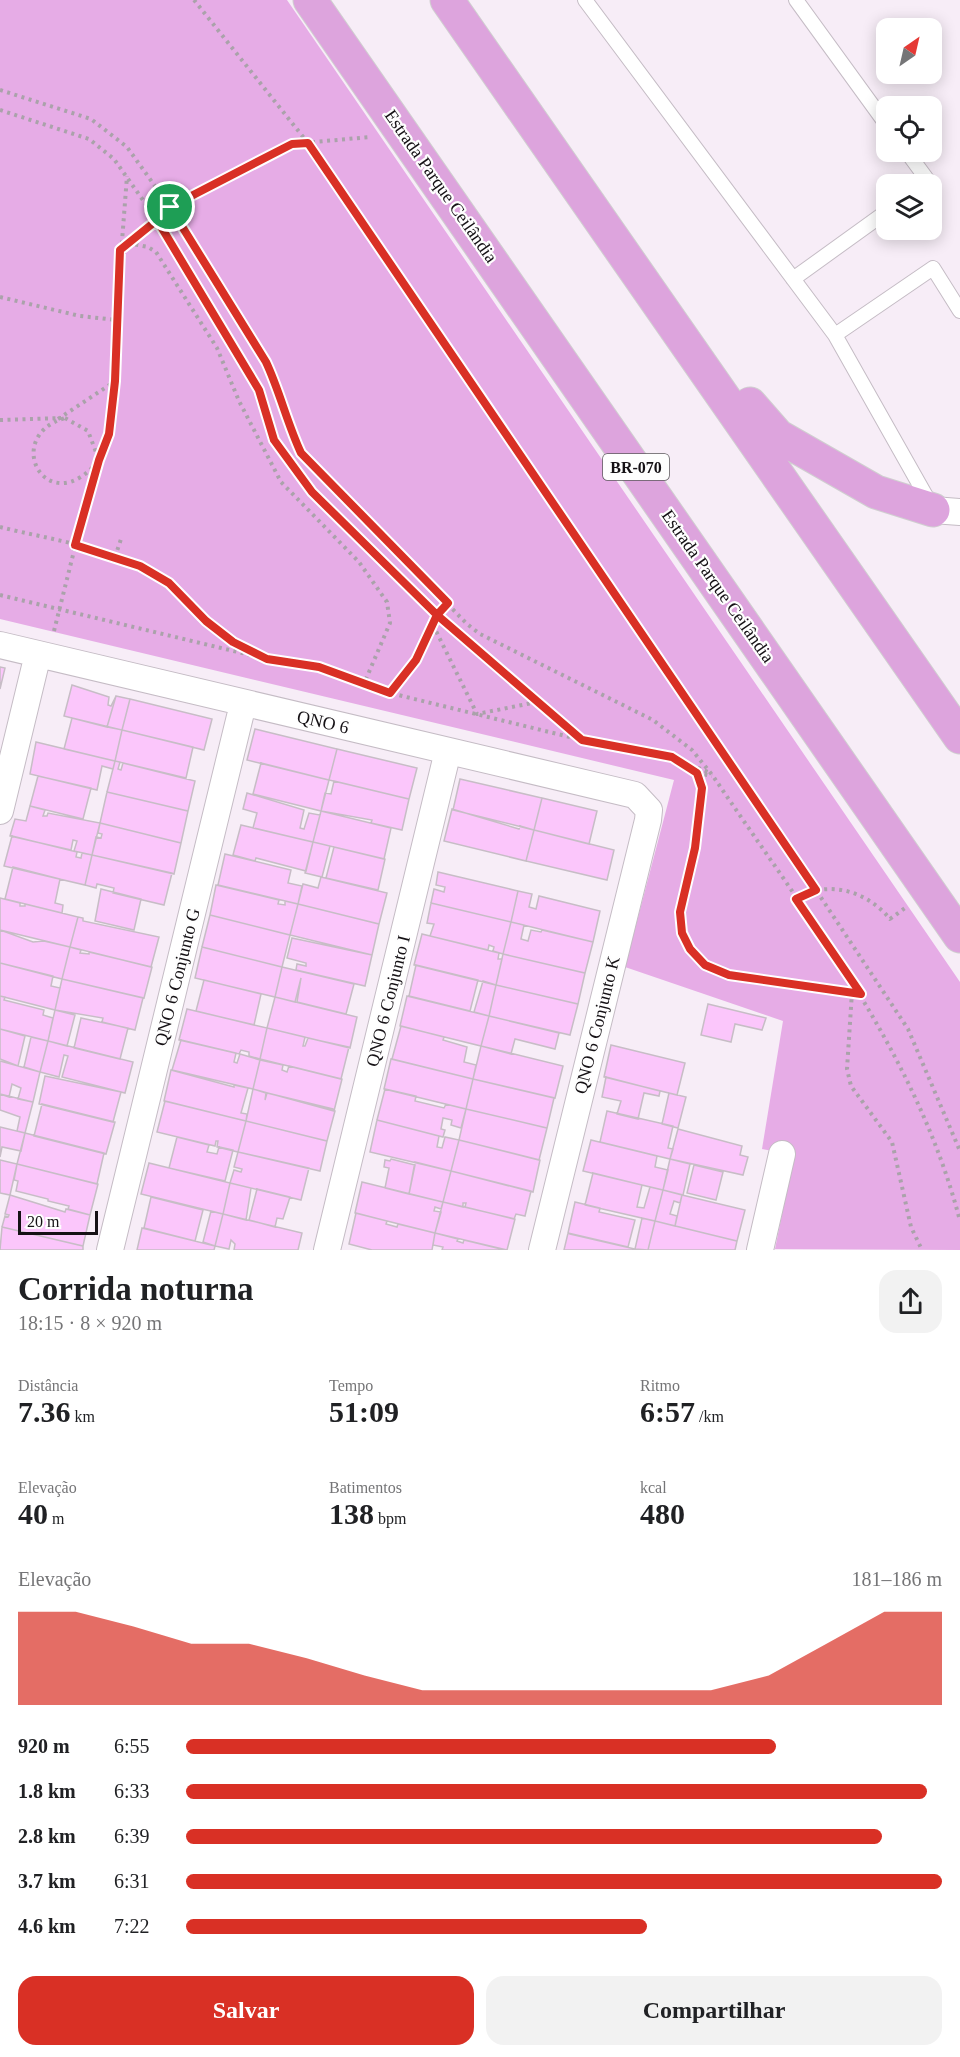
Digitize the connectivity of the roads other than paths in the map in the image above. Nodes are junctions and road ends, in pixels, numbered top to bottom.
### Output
1 (310, 0) edge
2 (447, 0) edge
3 (585, 0) edge
4 (796, 0) edge
5 (876, 110) edge
6 (876, 219) edge
7 (793, 279) junction
8 (658, 299) junction
9 (960, 311) edge
10 (835, 335) junction
11 (951, 508) edge
12 (0, 645) edge
13 (38, 654) junction
14 (243, 704) junction
15 (960, 736) edge
16 (448, 751) junction
17 (644, 802) joint
18 (0, 811) edge
19 (960, 936) edge
20 (782, 1154) dead end
21 (110, 1250) edge
22 (327, 1250) edge
23 (543, 1250) edge
24 (760, 1250) edge

1 - 19 highway, Estrada Parque Ceilândia / BR-070
2 - 8 highway
3 - 7 lane
4 - 5 lane
6 - 7 lane
7 - 10 lane
8 - 11 highway
8 - 15 highway
9 - 10 lane
10 - 11 lane
12 - 13 street, QNO 6
13 - 14 street, QNO 6
13 - 18 street
14 - 16 street, QNO 6
14 - 21 street, QNO 6 Conjunto G
16 - 17 street, QNO 6
16 - 22 street, QNO 6 Conjunto I
17 - 23 street, QNO 6 Conjunto K
20 - 24 street

